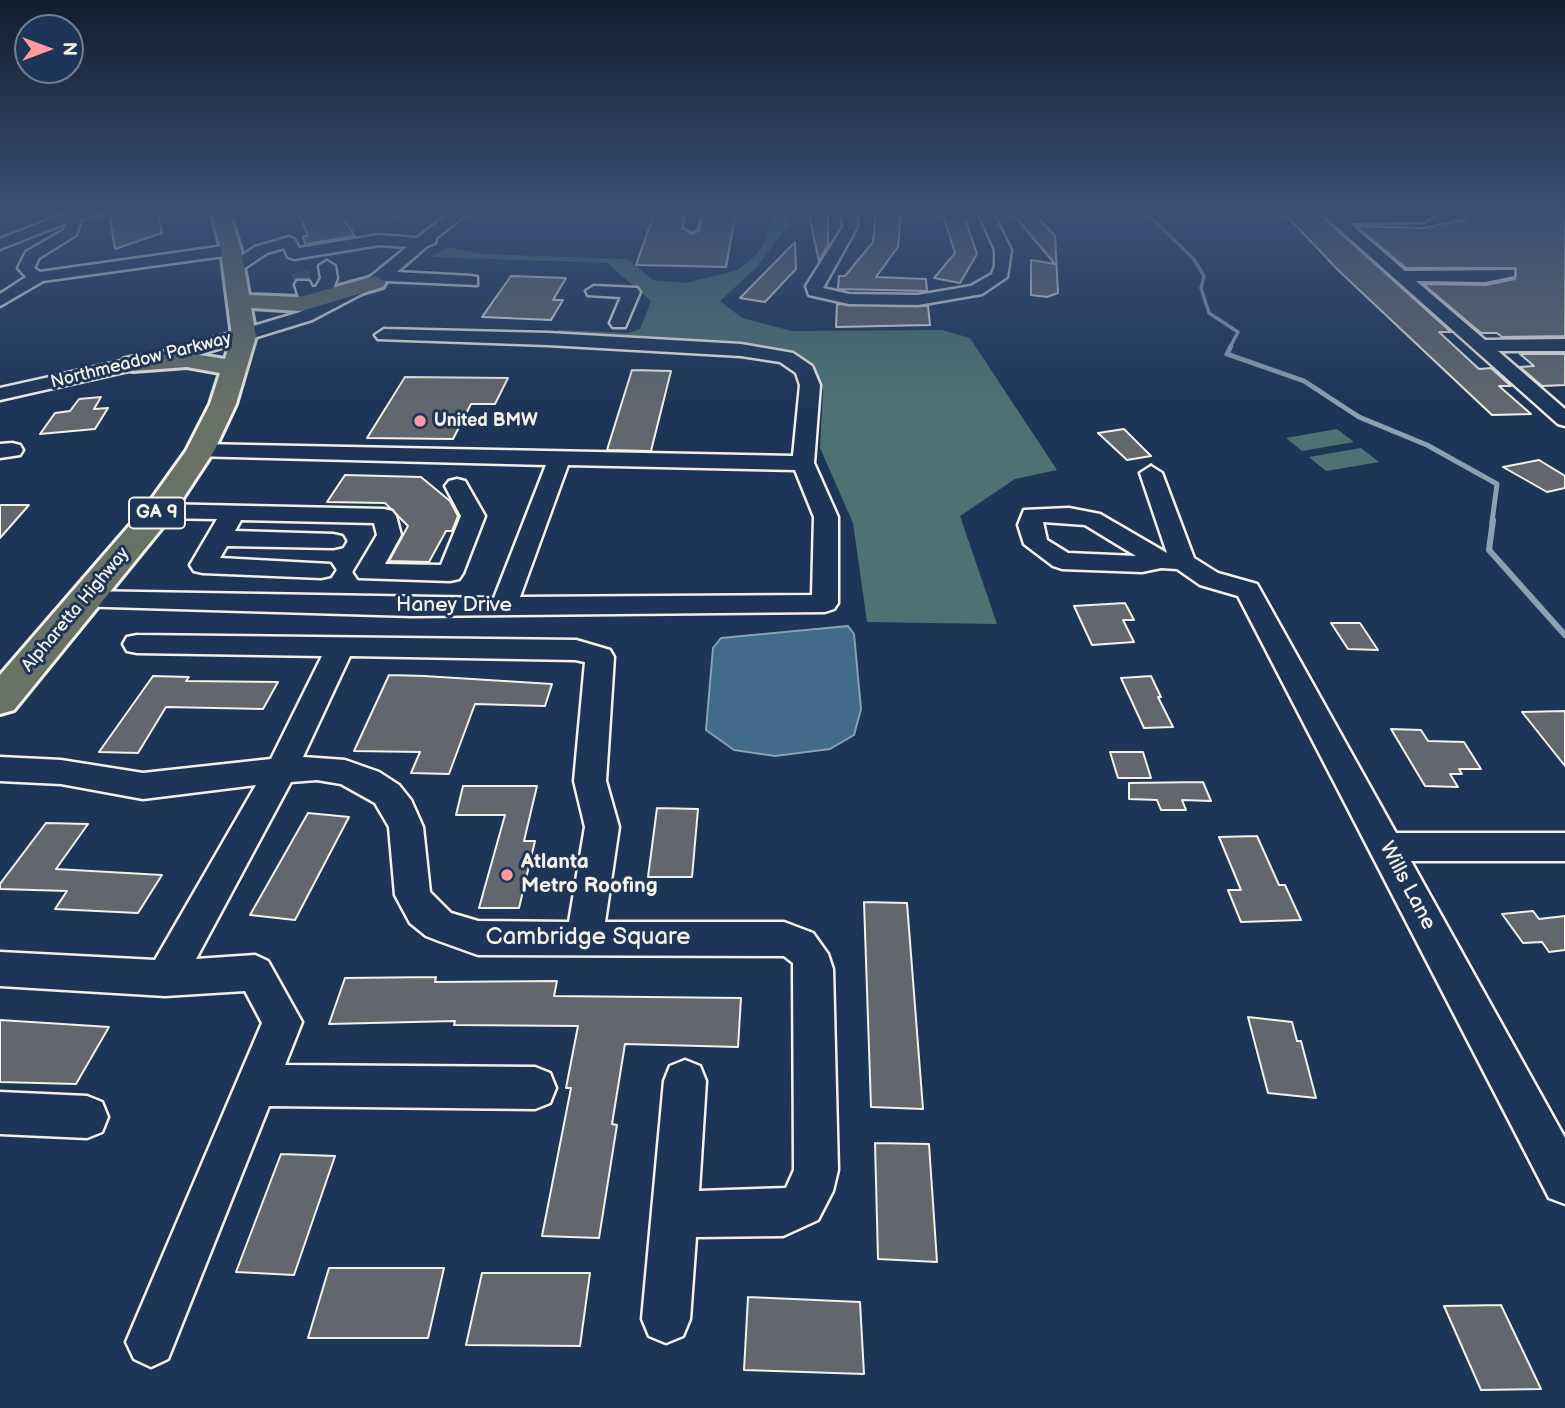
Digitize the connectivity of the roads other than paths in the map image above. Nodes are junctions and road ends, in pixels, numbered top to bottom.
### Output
1 (38, 277) edge
2 (236, 277) edge
3 (301, 277) edge
4 (330, 277) edge
5 (381, 277) edge
6 (820, 277) edge
7 (999, 277) edge
8 (1399, 277) edge
9 (1459, 277) edge
10 (1487, 277) edge
11 (378, 279) junction
12 (471, 281) dead end
13 (593, 291) dead end
14 (0, 301) edge
15 (239, 301) junction
16 (619, 323) dead end
17 (384, 335) dead end
18 (244, 336) junction
19 (1479, 345) junction
20 (1565, 345) edge
21 (133, 364) junction
22 (234, 368) junction
23 (0, 379) edge
24 (0, 394) edge
25 (1565, 420) edge
26 (200, 451) junction
27 (559, 459) junction
28 (803, 463) junction
29 (1151, 473) dead end
30 (457, 486) dead end
31 (159, 511) junction
32 (233, 513) junction
33 (350, 515) junction
34 (217, 538) junction
35 (332, 541) junction
36 (321, 570) junction
37 (83, 600) junction
38 (299, 603) junction
39 (504, 606) junction
40 (137, 644) dead end
41 (341, 649) junction
42 (0, 700) edge
43 (0, 769) edge
44 (281, 770) junction
45 (1387, 847) junction
46 (1565, 847) edge
47 (584, 939) junction
48 (0, 969) edge
49 (165, 978) junction
50 (685, 1081) dead end
51 (257, 1084) junction
52 (535, 1088) dead end
53 (0, 1113) edge
54 (87, 1116) dead end
55 (1565, 1182) edge
56 (674, 1214) junction
57 (666, 1319) dead end
58 (151, 1342) dead end

1 - 14 street
2 - 15 highway, Alpharetta Highway / GA 9
3 - 4 street
5 - 11 street
6 - 7 street
8 - 19 street
9 - 10 street
11 - 12 street
11 - 15 highway
11 - 18 street
13 - 16 street
15 - 18 highway, Alpharetta Highway / GA 9
17 - 28 street
18 - 21 street, Northmeadow Parkway
18 - 22 highway, Alpharetta Highway / GA 9
18 - 23 street, Northmeadow Parkway
19 - 20 street
19 - 25 street
21 - 22 highway
21 - 24 street, Northmeadow Parkway
22 - 26 highway, Alpharetta Highway / GA 9
26 - 27 street
26 - 31 highway, Alpharetta Highway / GA 9
27 - 28 street
27 - 39 street
28 - 39 street, Haney Drive
29 - 45 street, Wills Lane
30 - 33 street
31 - 32 street
31 - 37 highway, Alpharetta Highway / GA 9
32 - 33 street
32 - 34 street
33 - 35 street
34 - 35 street
34 - 36 street
35 - 36 street
36 - 38 street
37 - 38 street, Haney Drive
37 - 42 highway, Alpharetta Highway / GA 9
38 - 39 street, Haney Drive
40 - 41 street
41 - 44 street
41 - 47 street
43 - 44 street, Cambridge Square
44 - 47 street, Cambridge Square
44 - 49 street
45 - 46 street
45 - 55 street, Wills Lane
47 - 56 street, Cambridge Square
48 - 49 street
49 - 51 street
50 - 56 street
51 - 52 street
51 - 58 street
53 - 54 street
56 - 57 street

